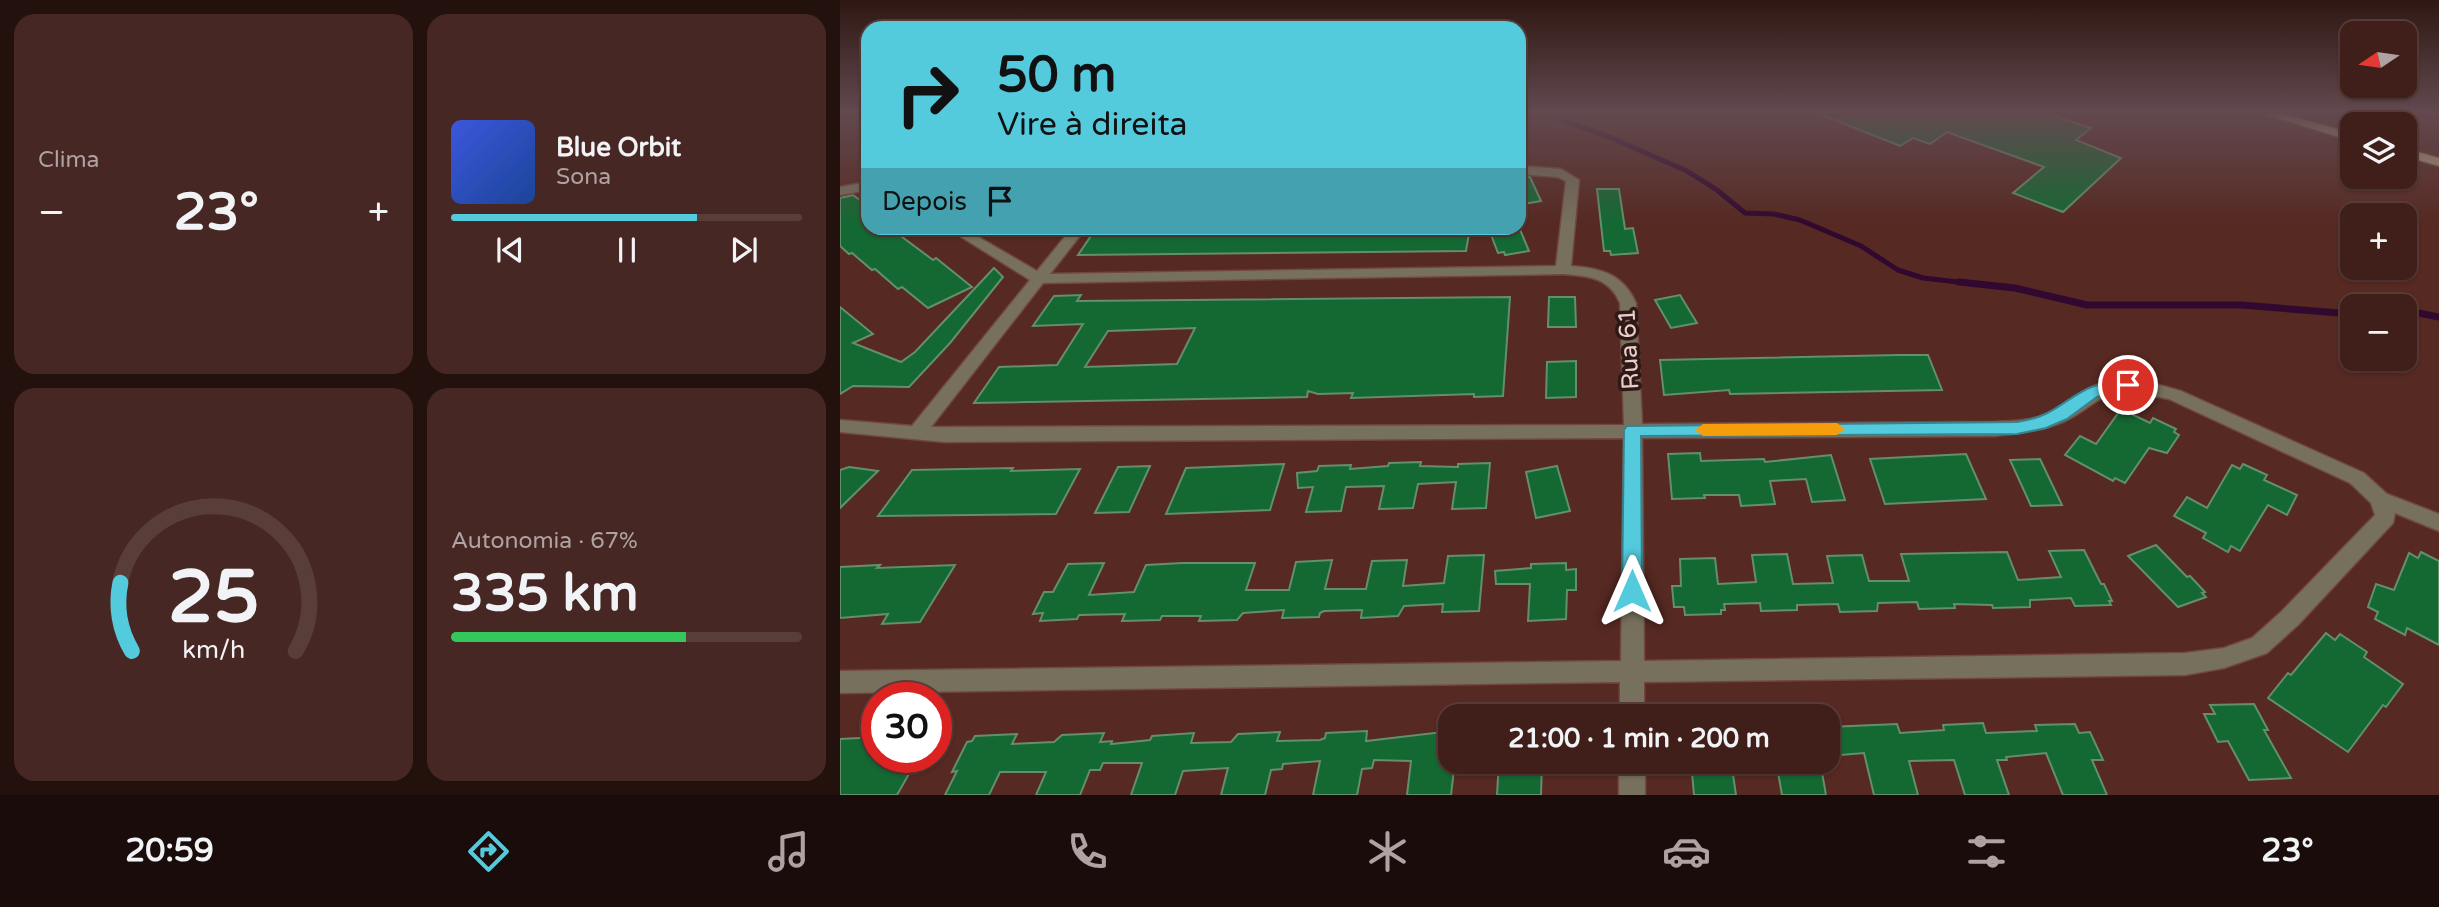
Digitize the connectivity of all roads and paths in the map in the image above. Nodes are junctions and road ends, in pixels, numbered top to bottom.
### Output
1 (2420, 150) edge
2 (2439, 155) edge
3 (2417, 156) edge
4 (2439, 162) edge
5 (1526, 170) edge
6 (861, 187) edge
7 (840, 191) edge
8 (966, 235) edge
9 (1074, 235) edge
10 (1563, 270) junction
11 (1040, 279) junction
12 (840, 426) edge
13 (1633, 430) junction
14 (916, 433) junction
15 (2380, 499) junction
16 (2439, 523) edge
17 (1632, 672) junction
18 (840, 682) edge
19 (1632, 704) edge
20 (1632, 774) edge
21 (1632, 795) edge

1 - 2 main road
3 - 4 main road
5 - 10 street
6 - 7 street
8 - 11 street
9 - 11 street
10 - 11 street
10 - 13 street, Rua 61
11 - 14 street
12 - 14 street
13 - 14 street
13 - 15 street
13 - 17 street, Rua 61
15 - 16 street
15 - 17 street
17 - 18 street
17 - 19 street, Rua 61
20 - 21 street

